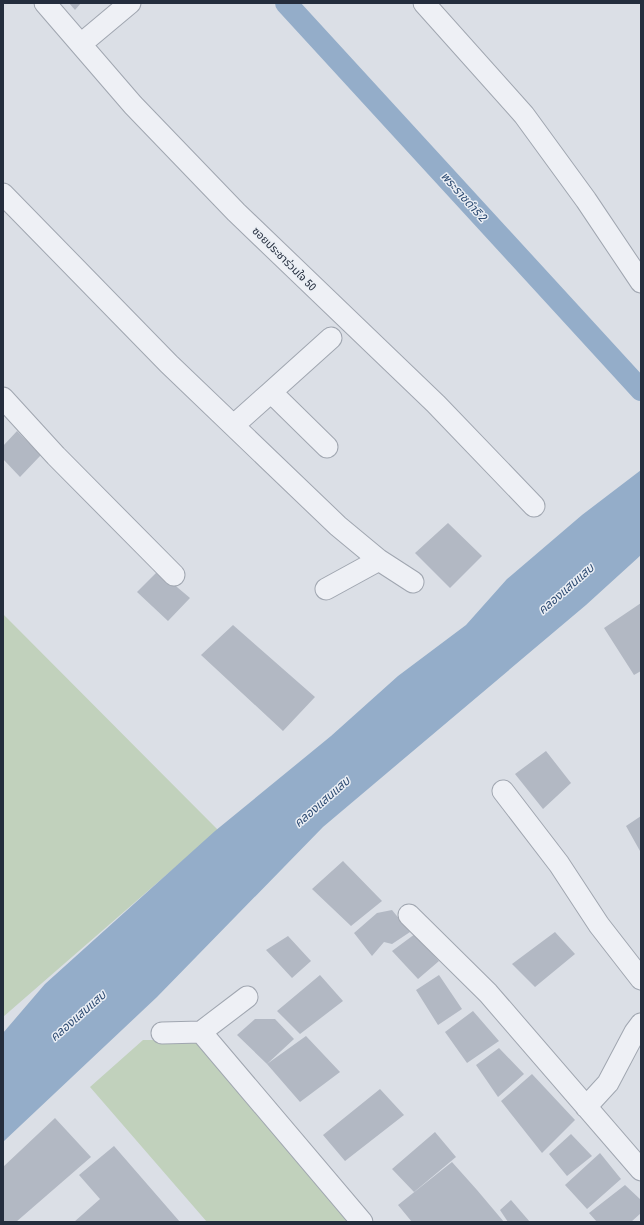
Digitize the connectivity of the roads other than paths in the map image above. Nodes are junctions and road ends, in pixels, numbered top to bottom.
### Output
1 (44, 3) edge
2 (130, 3) edge
3 (424, 3) edge
4 (81, 44) junction
5 (3, 194) edge
6 (641, 282) edge
7 (331, 338) dead end
8 (271, 392) junction
9 (3, 398) edge
10 (234, 426) junction
11 (327, 447) dead end
12 (534, 506) dead end
13 (378, 560) junction
14 (174, 575) dead end
15 (413, 582) dead end
16 (326, 589) dead end
17 (503, 791) dead end
18 (409, 916) dead end
19 (641, 980) edge
20 (247, 997) dead end
21 (641, 1024) edge
22 (201, 1032) junction
23 (162, 1033) dead end
24 (586, 1108) junction
25 (641, 1170) edge
26 (362, 1222) edge

1 - 4 street, ซอยประชาร่วมใจ 50
2 - 4 street
3 - 6 street
4 - 12 street, ซอยประชาร่วมใจ 50
5 - 10 street
7 - 8 street
8 - 10 street
8 - 11 street
9 - 14 street
10 - 13 street
13 - 15 street
13 - 16 street
17 - 19 street
18 - 24 street
20 - 22 street
21 - 24 street
22 - 23 street
22 - 26 street
24 - 25 street

